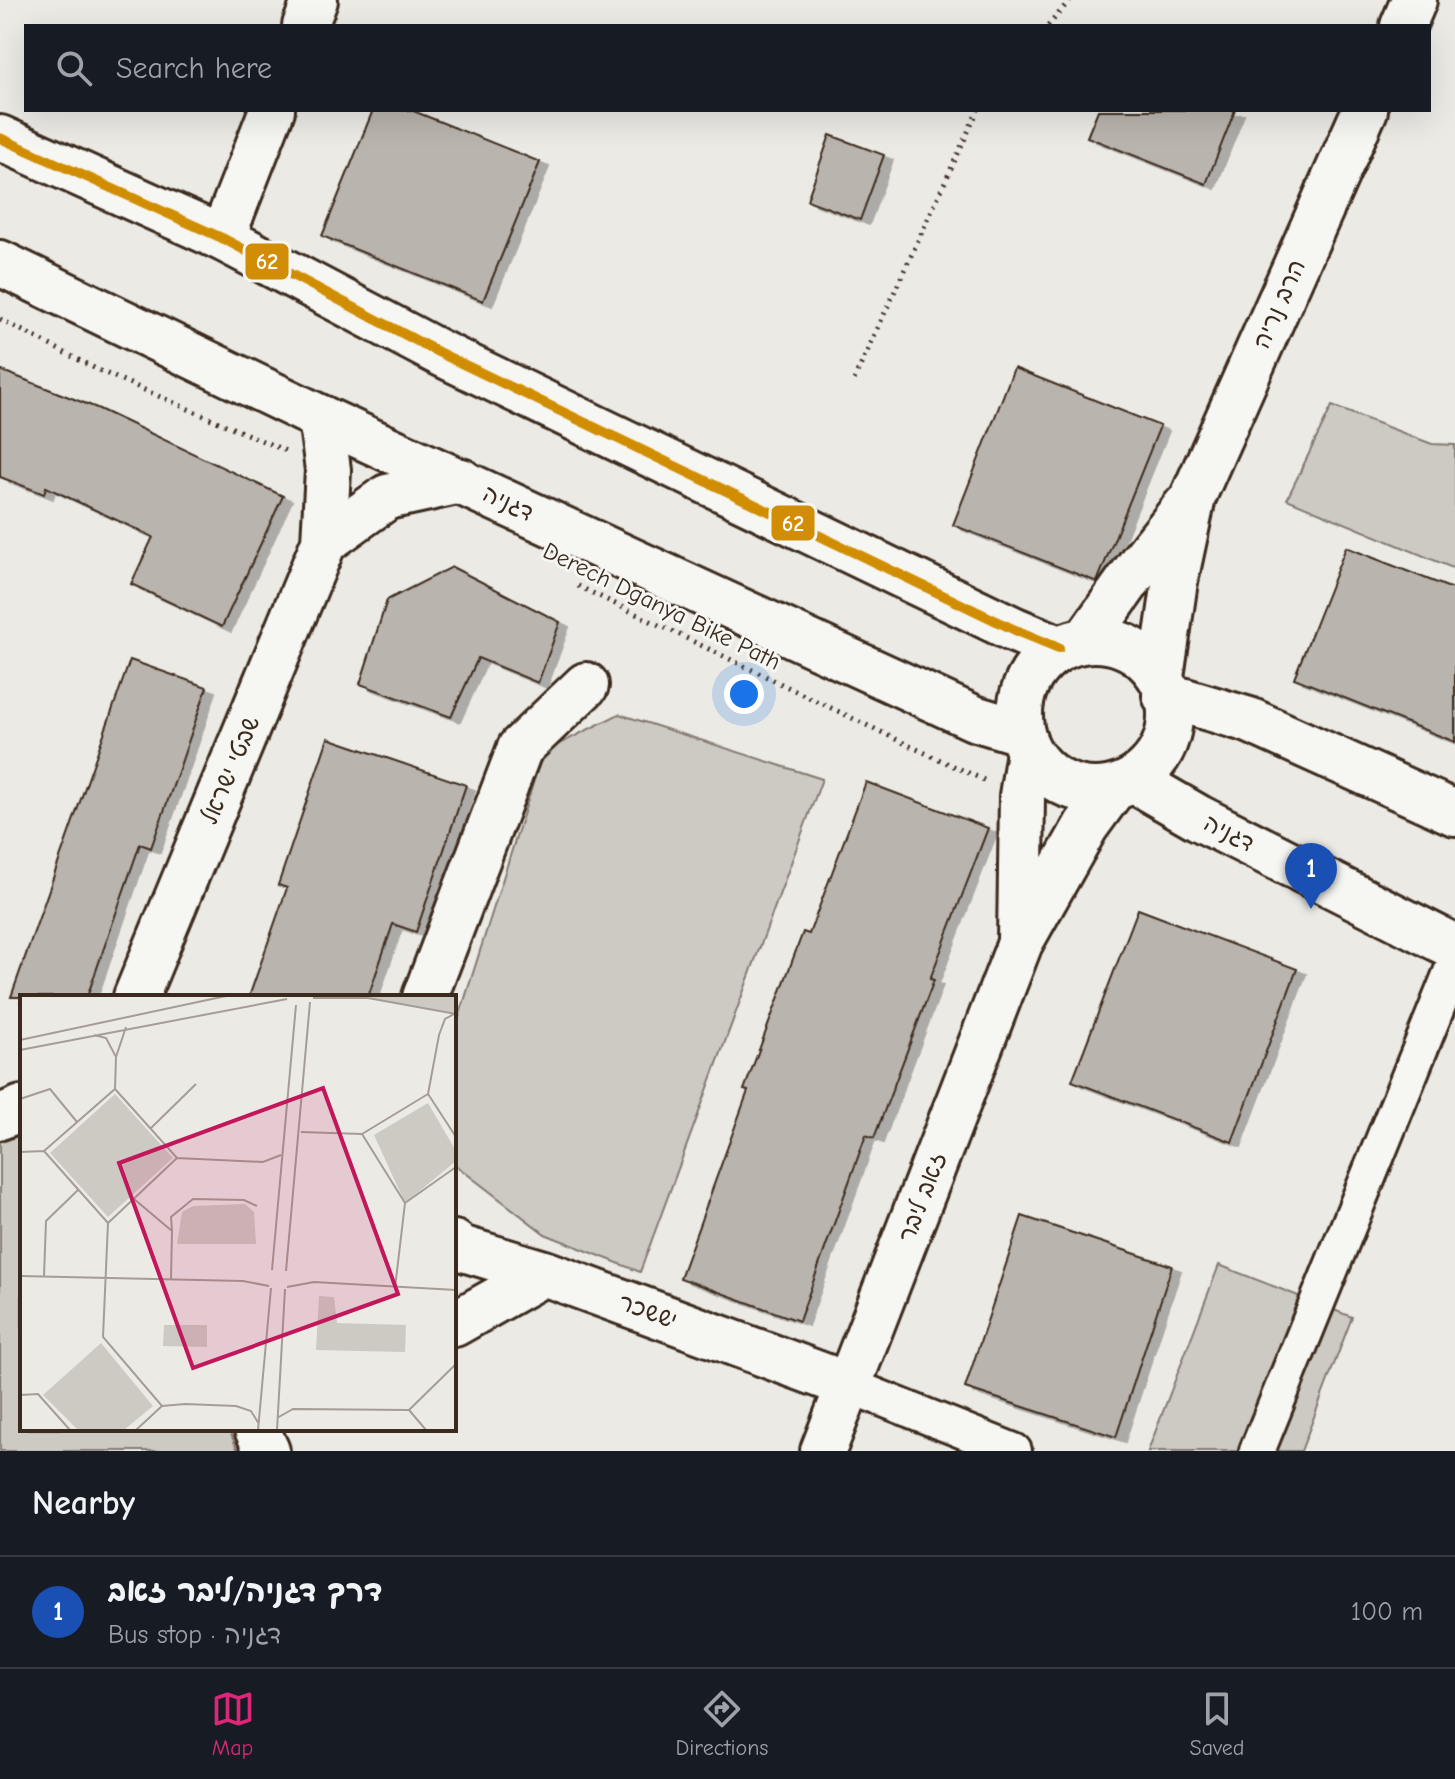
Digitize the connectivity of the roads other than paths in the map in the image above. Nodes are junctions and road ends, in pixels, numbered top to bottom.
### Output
1 (315, 0) edge
2 (306, 24) edge
3 (271, 112) edge
4 (1364, 112) edge
5 (0, 138) edge
6 (222, 238) junction
7 (0, 263) edge
8 (321, 418) junction
9 (461, 481) junction
10 (1193, 497) junction
11 (324, 542) junction
12 (1072, 644) junction
13 (586, 685) dead end
14 (1163, 686) junction
15 (1025, 742) junction
16 (1123, 784) junction
17 (1455, 813) edge
18 (1020, 943) junction
19 (1455, 947) edge
20 (1455, 963) edge
21 (137, 995) edge
22 (426, 995) edge
23 (20, 1109) edge
24 (0, 1117) edge
25 (456, 1246) edge
26 (544, 1273) junction
27 (456, 1323) edge
28 (848, 1385) junction
29 (823, 1451) edge
30 (1014, 1451) edge
31 (1257, 1451) edge

1 - 2 street
3 - 6 street
4 - 10 street, הרב נריה
5 - 6 street
6 - 12 street
7 - 8 street, דגניה
8 - 9 street, דגניה
8 - 11 street, שבטי ישראל
9 - 11 street
9 - 15 street, דגניה
10 - 12 street, הרב נריה
10 - 14 street, הרב נריה
11 - 21 street, שבטי ישראל
12 - 14 street
12 - 15 street
13 - 22 street
14 - 16 street
14 - 17 street
15 - 16 street
15 - 18 street, זאב ליבר
16 - 18 street, זאב ליבר
16 - 19 street, דגניה
18 - 28 street, זאב ליבר
20 - 31 street
23 - 24 street
25 - 26 street, יששכר
26 - 27 street
26 - 28 street, יששכר
28 - 29 street, זאב ליבר
28 - 30 street

